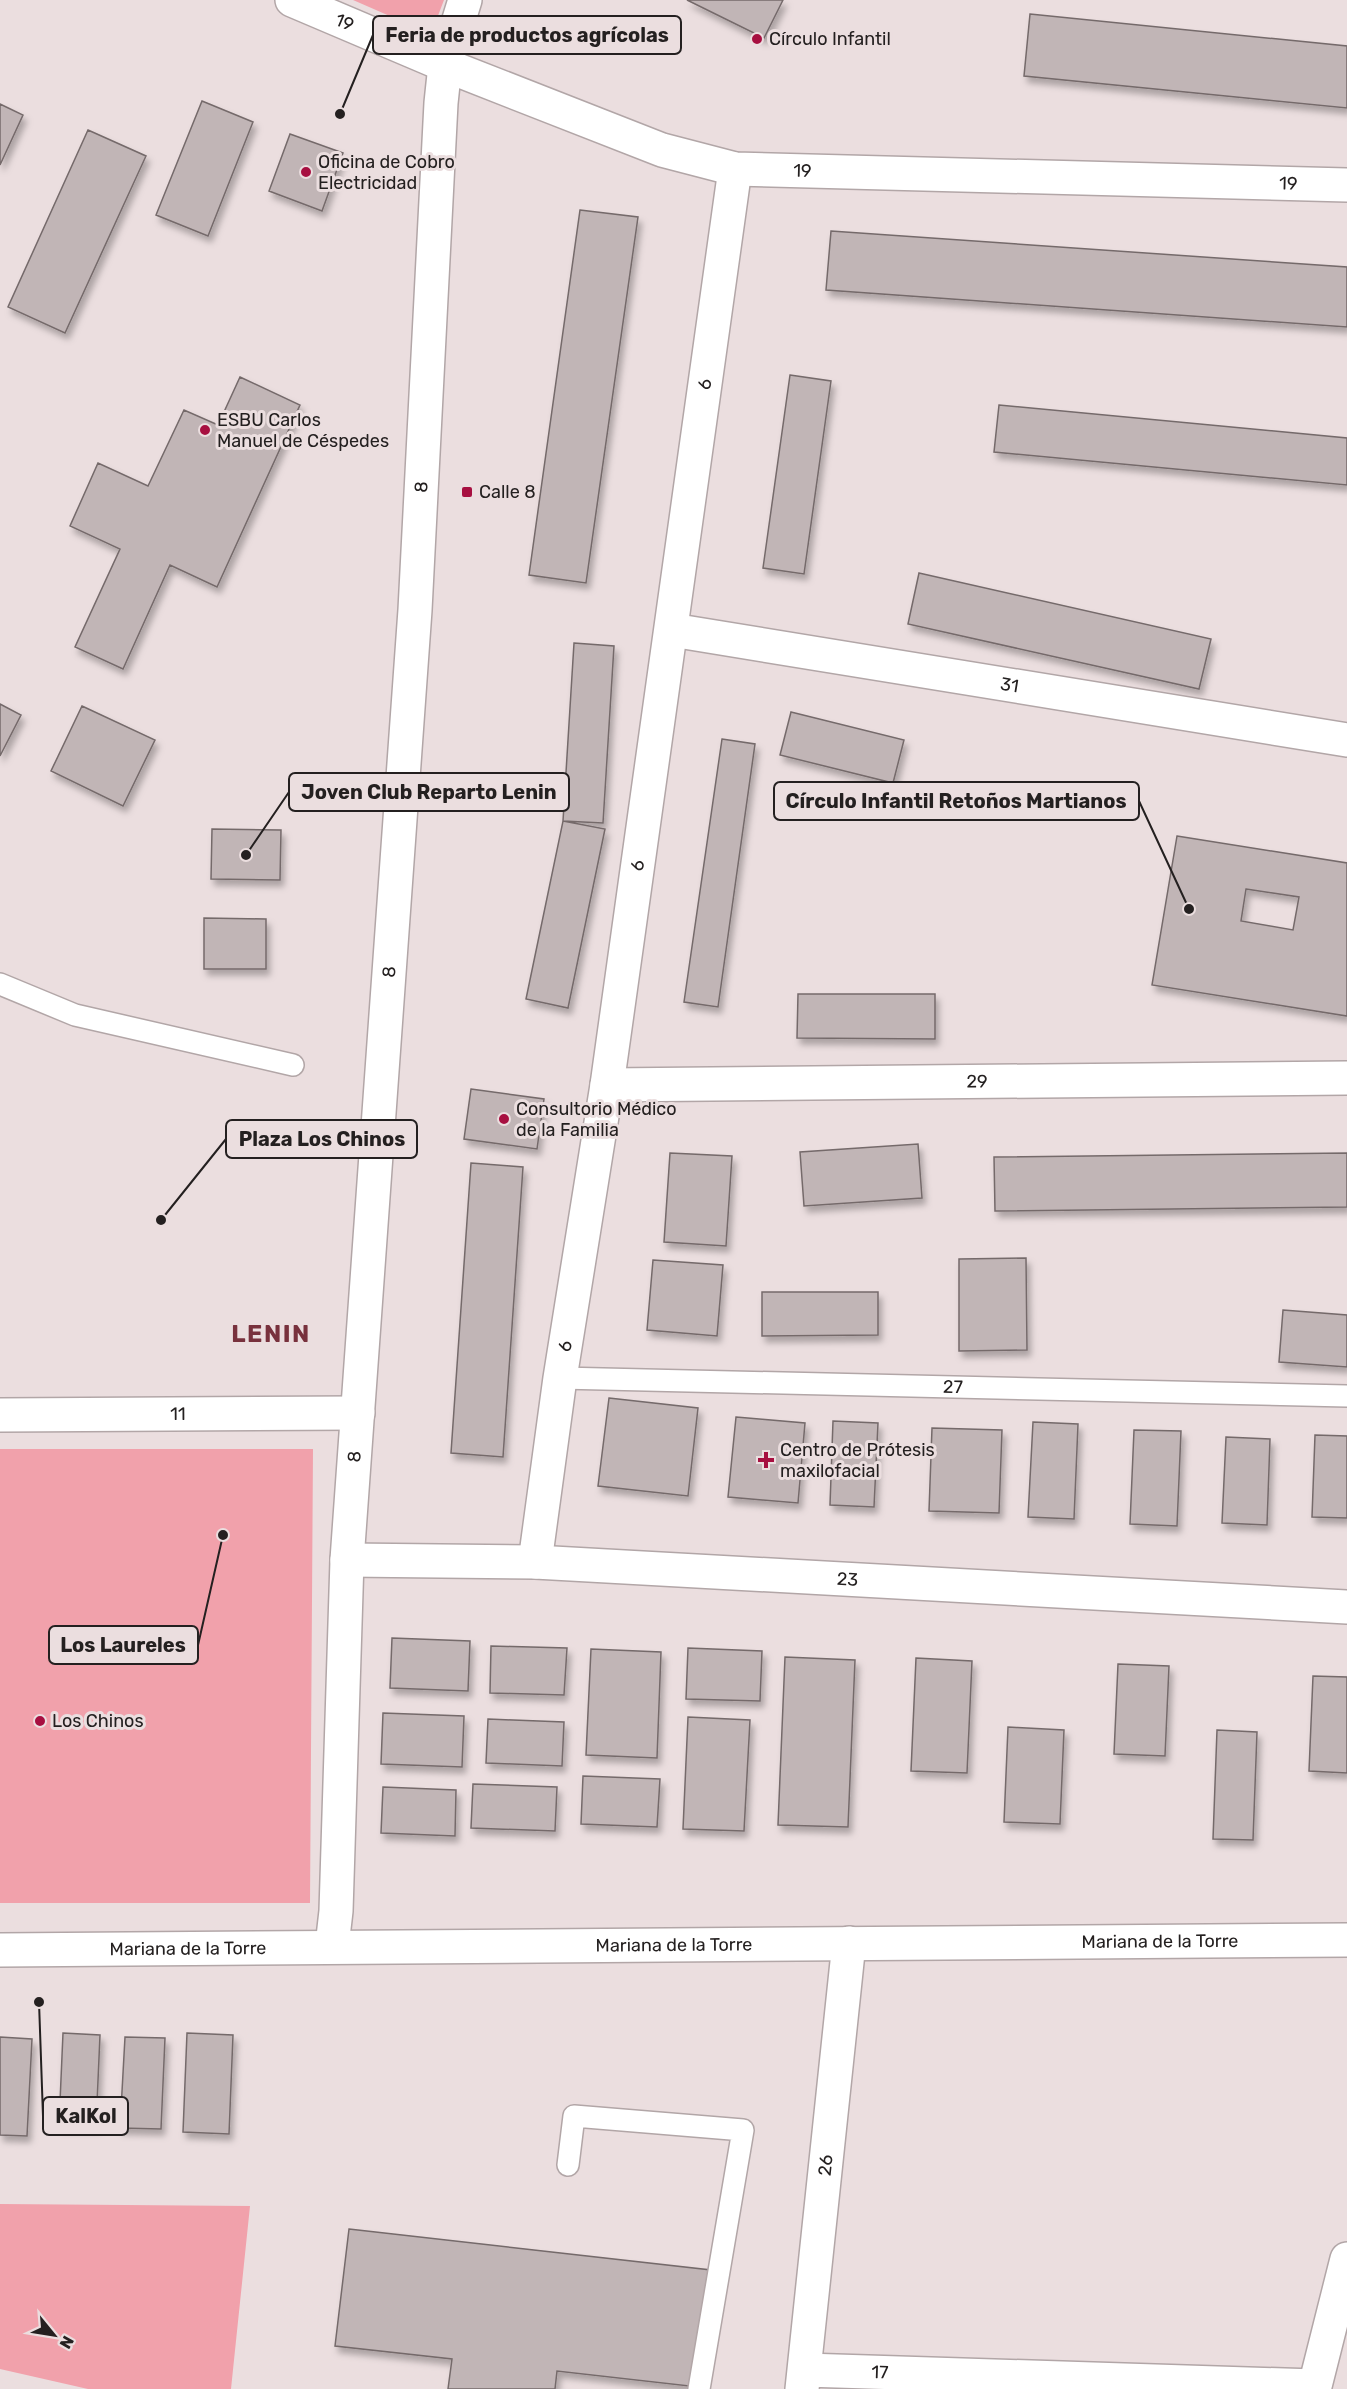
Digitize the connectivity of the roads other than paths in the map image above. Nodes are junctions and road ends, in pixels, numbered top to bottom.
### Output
1 (292, 0) edge
2 (465, 0) edge
3 (445, 65) junction
4 (735, 169) junction
5 (1347, 185) edge
6 (672, 630) junction
7 (1347, 740) edge
8 (0, 984) edge
9 (292, 1065) dead end
10 (1347, 1078) edge
11 (607, 1085) junction
12 (560, 1377) junction
13 (1347, 1396) edge
14 (358, 1413) junction
15 (0, 1415) edge
16 (347, 1560) junction
17 (535, 1562) junction
18 (1347, 1607) edge
19 (1347, 1940) edge
20 (849, 1943) junction
21 (332, 1946) junction
22 (0, 1950) edge
23 (568, 2165) dead end
24 (1347, 2259) edge
25 (803, 2379) edge
26 (699, 2389) edge

1 - 3 street, 19
2 - 3 street, 8
3 - 4 street, 19
3 - 14 street, 8
4 - 5 street, 19
4 - 6 street, 6
6 - 7 street, 31
6 - 11 street, 6
8 - 9 lane
10 - 11 street, 29
11 - 12 street, 6
12 - 13 lane, 27
12 - 17 street, 6
14 - 15 street, 11
14 - 16 street, 8
16 - 17 street, 23
16 - 21 street, 8
17 - 18 street, 23
19 - 20 street, Mariana de la Torre
20 - 21 street, Mariana de la Torre
20 - 25 street, 26
21 - 22 street, Mariana de la Torre
23 - 26 lane
24 - 25 street, 17

